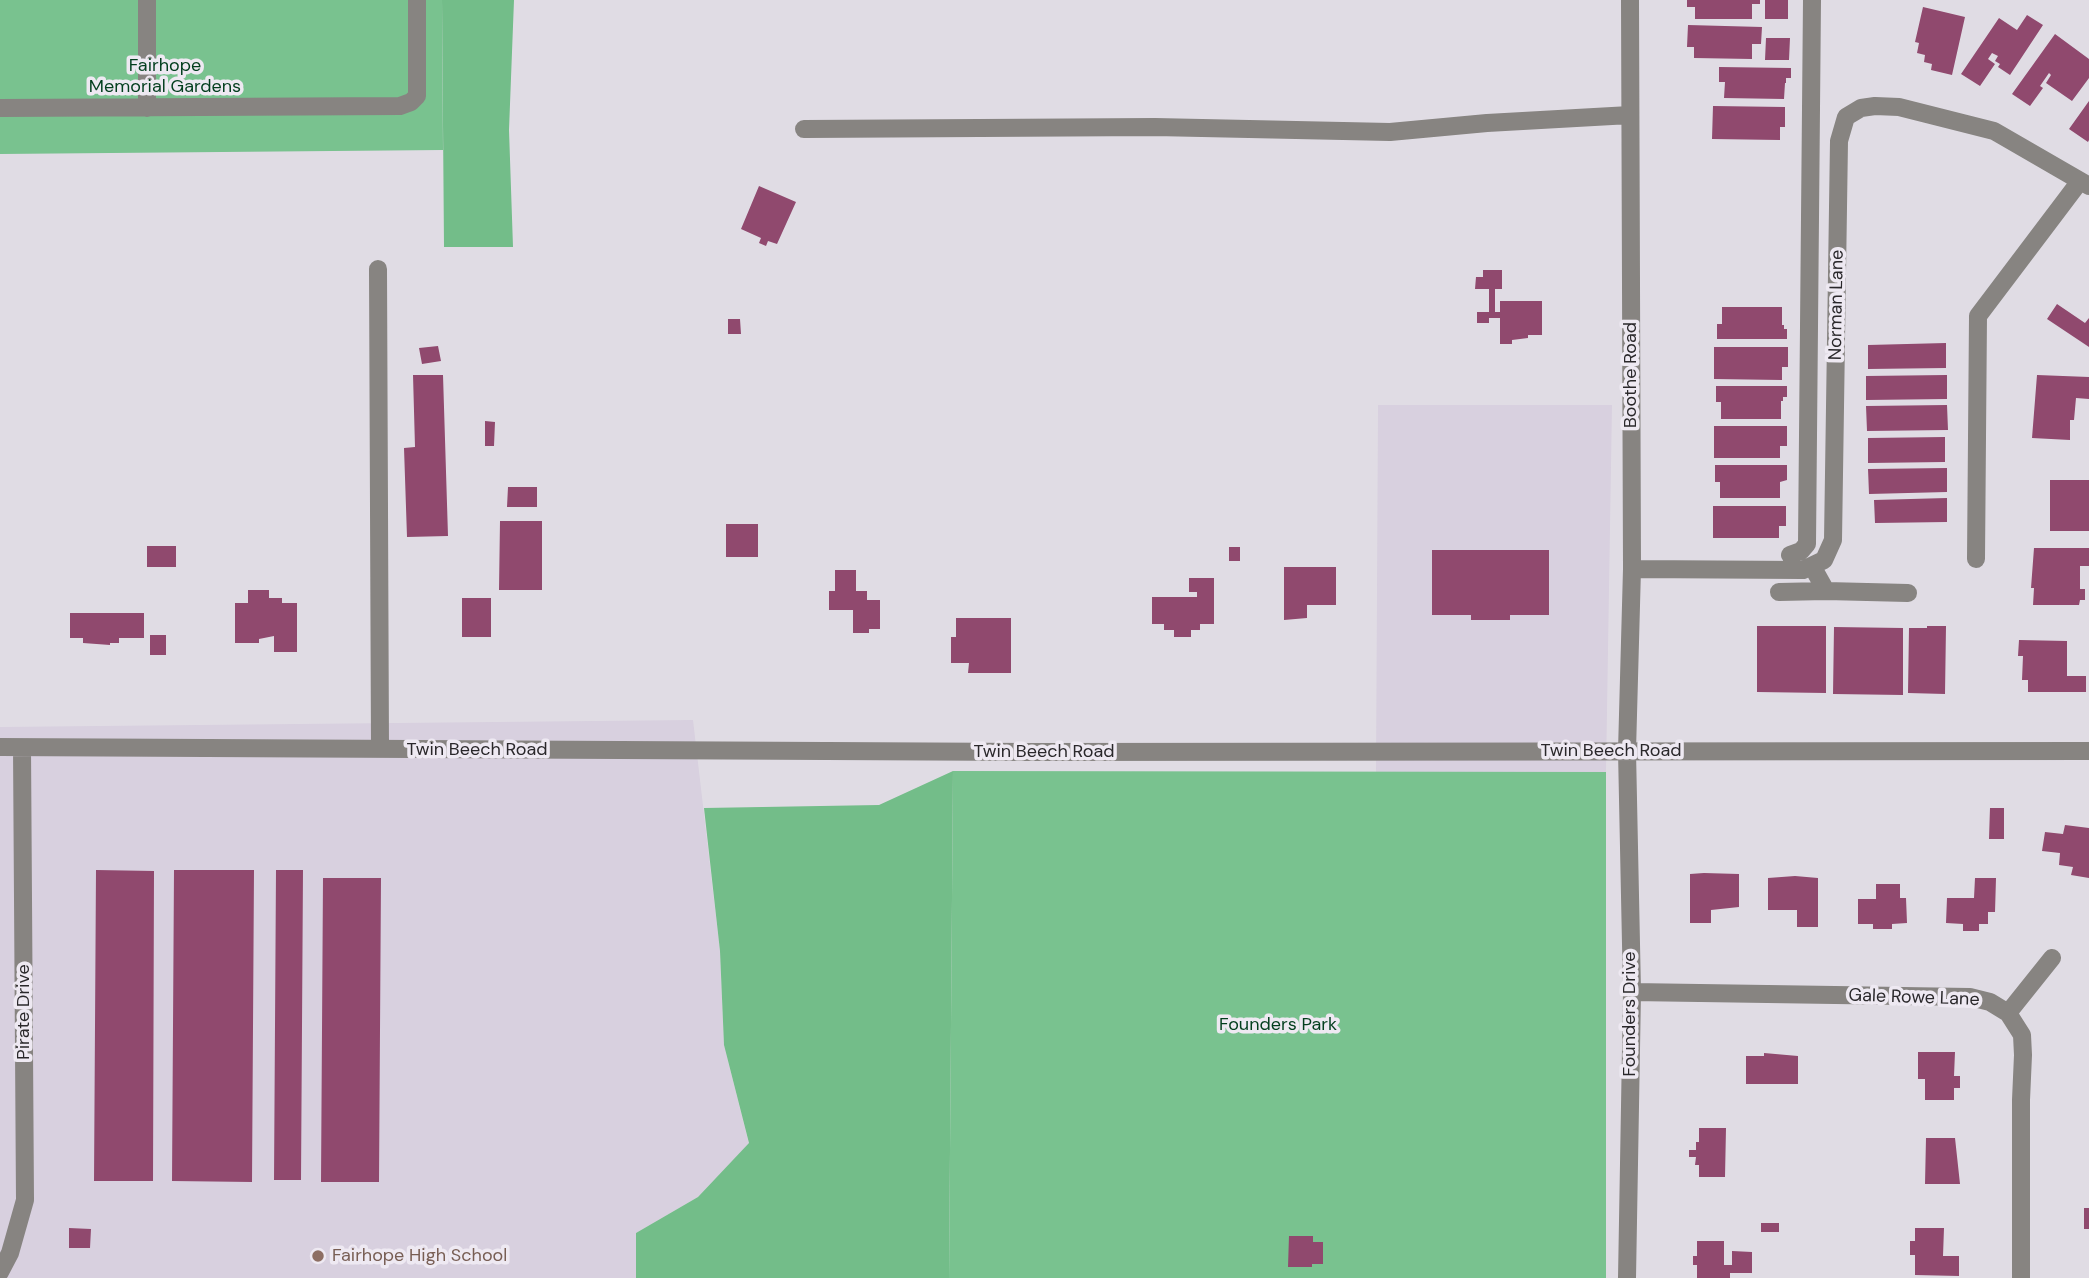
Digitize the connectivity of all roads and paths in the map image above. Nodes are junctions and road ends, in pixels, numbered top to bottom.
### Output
1 (147, 0) edge
2 (417, 0) edge
3 (1630, 0) edge
4 (1812, 0) edge
5 (0, 108) edge
6 (147, 108) junction
7 (1630, 115) junction
8 (804, 129) dead end
9 (1811, 140) junction
10 (1839, 155) junction
11 (2085, 184) edge
12 (378, 269) dead end
13 (1790, 555) dead end
14 (1976, 559) dead end
15 (1812, 566) junction
16 (1632, 569) junction
17 (1826, 591) junction
18 (1779, 592) dead end
19 (1908, 593) dead end
20 (0, 747) edge
21 (22, 748) junction
22 (380, 749) junction
23 (1627, 751) junction
24 (2089, 751) edge
25 (2052, 958) dead end
26 (1632, 992) junction
27 (2008, 1013) junction
28 (0, 1272) edge
29 (1627, 1278) edge
30 (2021, 1278) edge

1 - 6 street
2 - 6 street
3 - 7 street, Boothe Road
4 - 9 street
5 - 6 street
7 - 8 street
7 - 16 street, Boothe Road
9 - 10 street
9 - 13 street
10 - 11 street, Norman Lane
10 - 15 street, Norman Lane
11 - 14 street
12 - 22 street
15 - 16 street
15 - 17 street
16 - 23 street, Boothe Road
17 - 18 street
17 - 19 street
20 - 21 street, Twin Beech Road
21 - 22 street, Twin Beech Road
21 - 28 street, Pirate Drive
22 - 23 street, Twin Beech Road
23 - 24 street, Twin Beech Road
23 - 26 street, Founders Drive
25 - 27 street
26 - 27 street, Gale Rowe Lane
26 - 29 street, Founders Drive
27 - 30 street

